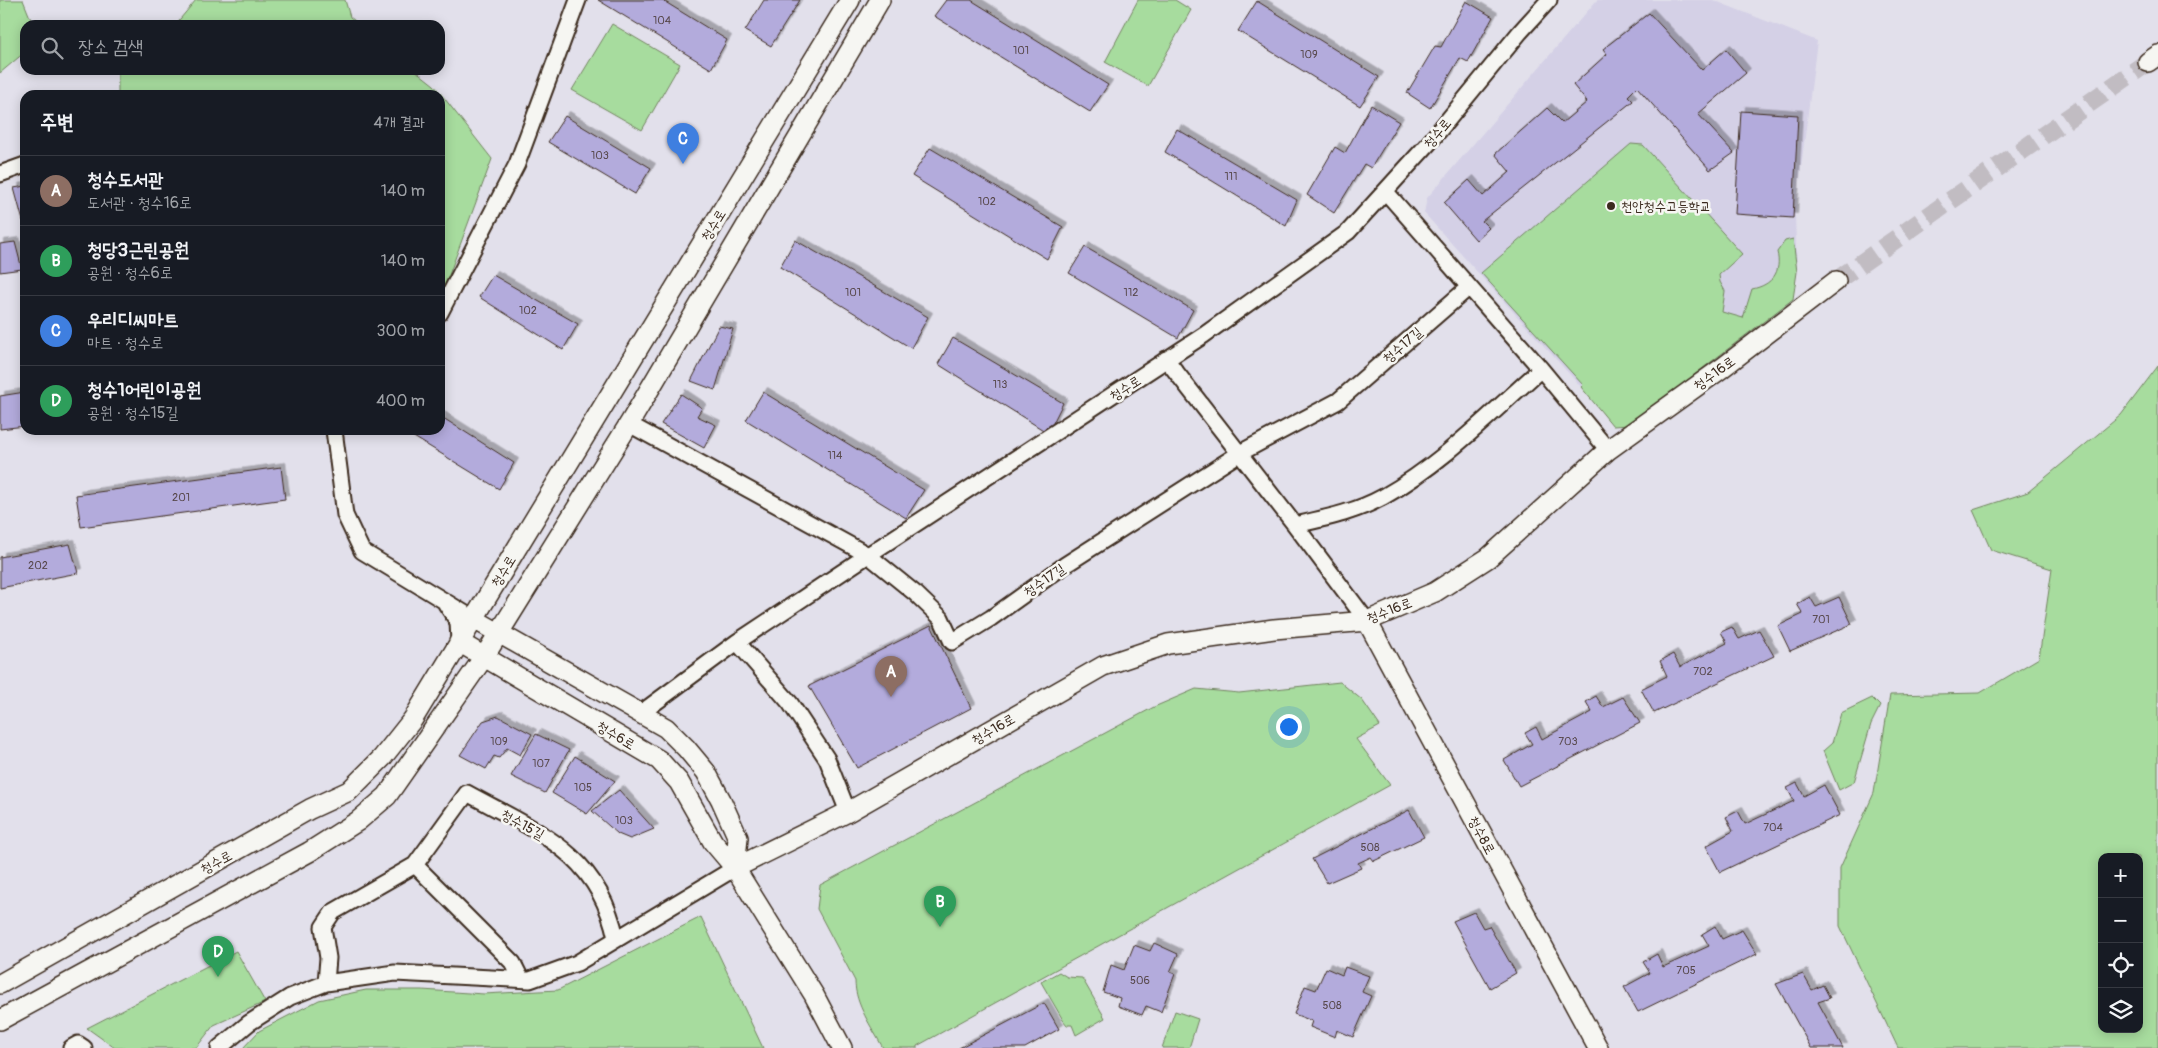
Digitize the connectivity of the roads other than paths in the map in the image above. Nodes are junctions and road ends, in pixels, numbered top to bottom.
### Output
1 (578, 0) edge
2 (850, 0) edge
3 (880, 0) edge
4 (1549, 0) edge
5 (20, 167) edge
6 (0, 174) edge
7 (1386, 192) junction
8 (1836, 281) tunnel mouth
9 (1468, 288) junction
10 (445, 303) edge
11 (1166, 360) junction
12 (1541, 369) junction
13 (629, 424) junction
14 (335, 435) edge
15 (1608, 450) junction
16 (1240, 454) junction
17 (1295, 525) junction
18 (868, 556) junction
19 (443, 600) junction
20 (474, 619) junction
21 (1367, 621) junction
22 (499, 633) junction
23 (459, 642) junction
24 (737, 642) junction
25 (484, 657) junction
26 (641, 713) junction
27 (848, 812) junction
28 (415, 865) junction
29 (735, 868) junction
30 (616, 938) junction
31 (521, 979) junction
32 (326, 983) junction
33 (0, 984) edge
34 (0, 1020) edge
35 (71, 1048) edge
36 (84, 1048) edge
37 (219, 1048) edge
38 (842, 1048) edge
39 (1598, 1048) edge

1 - 10 street
2 - 20 street, 청수로
3 - 13 street, 청수로
4 - 7 street, 청수로
5 - 6 street
7 - 9 street
7 - 11 street, 청수로
8 - 15 street, 청수16로
9 - 12 street
9 - 16 street, 청수17길
11 - 16 street
11 - 18 street, 청수로
12 - 15 street
12 - 17 street
13 - 18 street
13 - 22 street, 청수로
14 - 19 street
15 - 21 street, 청수16로
16 - 17 street
16 - 18 street, 청수17길
17 - 21 street
18 - 24 street
19 - 20 street
19 - 23 street
20 - 22 street
20 - 23 street, 청수로
21 - 27 street, 청수16로
21 - 39 street, 청수8로
22 - 25 street, 청수로
22 - 26 street
23 - 25 street, 청수6로
23 - 33 street, 청수로
24 - 26 street
24 - 27 street
25 - 29 street, 청수6로
25 - 34 street, 청수로
26 - 29 street
27 - 29 street, 청수16로
28 - 30 street, 청수15길
28 - 31 street
28 - 32 street, 청수15길
29 - 30 street
29 - 38 street, 청수6로
30 - 31 street
31 - 32 street
32 - 37 street
35 - 36 street

